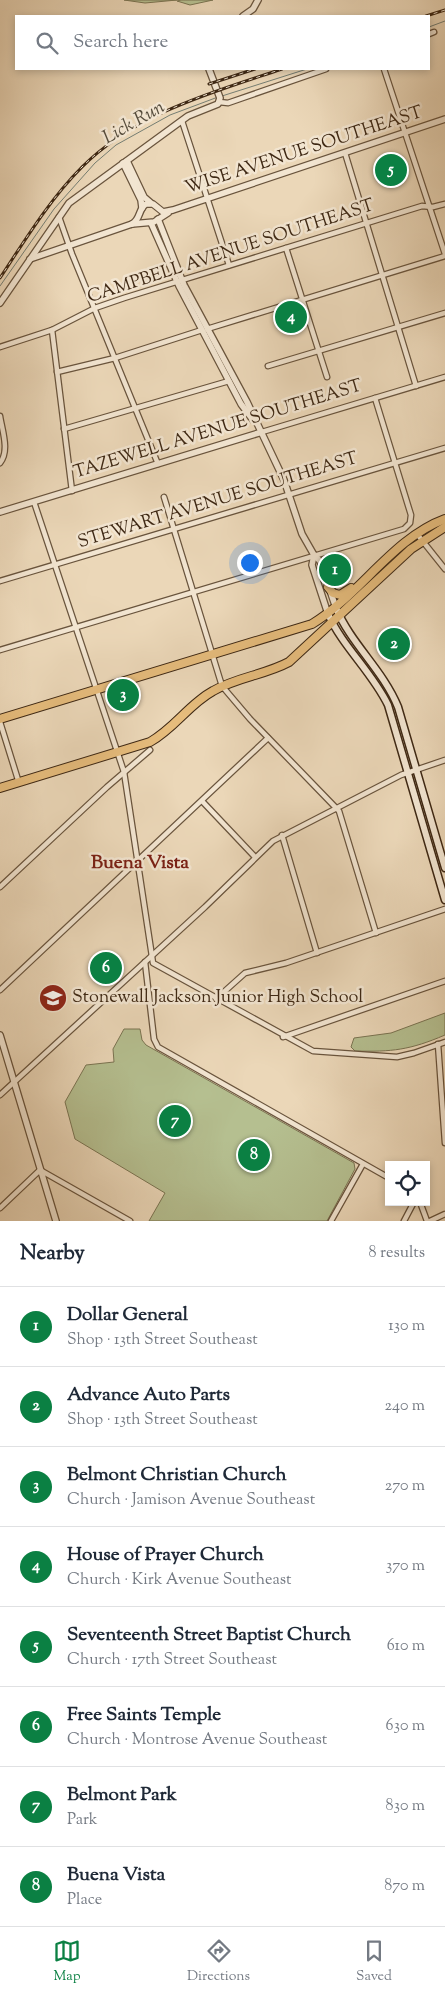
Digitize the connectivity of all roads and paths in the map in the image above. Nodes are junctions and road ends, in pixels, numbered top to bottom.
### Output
1 (258, 0) edge
2 (244, 15) edge
3 (209, 70) edge
4 (323, 70) edge
5 (384, 70) edge
6 (219, 102) junction
7 (445, 119) edge
8 (182, 121) junction
9 (405, 133) junction
10 (345, 153) junction
11 (125, 162) junction
12 (208, 199) junction
13 (445, 204) edge
14 (155, 206) junction
15 (430, 207) junction
16 (173, 210) junction
17 (141, 211) junction
18 (59, 215) junction
19 (158, 219) junction
20 (148, 223) junction
21 (132, 224) junction
22 (366, 224) junction
23 (70, 245) junction
24 (286, 248) junction
25 (445, 255) edge
26 (30, 259) junction
27 (229, 265) junction
28 (383, 276) junction
29 (179, 281) junction
30 (303, 300) junction
31 (0, 303) edge
32 (95, 308) junction
33 (445, 313) edge
34 (399, 328) junction
35 (52, 330) junction
36 (205, 330) junction
37 (0, 347) edge
38 (318, 351) junction
39 (116, 358) junction
40 (268, 366) dead end
41 (57, 372) junction
42 (327, 377) dead end
43 (445, 377) edge
44 (229, 381) junction
45 (416, 386) junction
46 (375, 398) junction
47 (136, 408) junction
48 (0, 416) edge
49 (64, 429) junction
50 (262, 432) junction
51 (445, 448) edge
52 (395, 462) junction
53 (0, 463) edge
54 (158, 464) junction
55 (72, 490) junction
56 (290, 494) junction
57 (164, 496) dead end
58 (34, 502) junction
59 (0, 512) edge
60 (445, 519) edge
61 (445, 527) edge
62 (175, 528) junction
63 (419, 537) junction
64 (314, 555) junction
65 (55, 564) junction
66 (445, 569) edge
67 (368, 579) junction
68 (0, 581) edge
69 (328, 587) junction
70 (194, 592) junction
71 (336, 608) junction
72 (328, 614) junction
73 (339, 616) junction
74 (332, 622) junction
75 (77, 627) junction
76 (0, 650) edge
77 (213, 655) junction
78 (222, 686) junction
79 (97, 688) junction
80 (0, 721) edge
81 (268, 738) junction
82 (150, 750) dead end
83 (118, 753) junction
84 (445, 760) edge
85 (417, 769) junction
86 (124, 772) junction
87 (408, 772) junction
88 (19, 782) junction
89 (0, 788) edge
90 (202, 801) junction
91 (336, 807) junction
92 (282, 835) junction
93 (255, 857) junction
94 (138, 860) junction
95 (445, 868) edge
96 (442, 875) edge
97 (0, 887) edge
98 (445, 900) edge
99 (445, 909) edge
100 (376, 933) junction
101 (317, 953) junction
102 (151, 956) junction
103 (145, 962) junction
104 (445, 981) edge
105 (0, 990) edge
106 (216, 999) junction
107 (0, 1036) edge
108 (284, 1037) junction
109 (445, 1042) edge
110 (438, 1044) junction
111 (14, 1082) junction
112 (0, 1095) edge
113 (445, 1143) edge
114 (363, 1164) junction
115 (40, 1170) junction
116 (385, 1176) edge
117 (412, 1206) edge
118 (422, 1206) edge
119 (0, 1208) edge
120 (445, 1214) edge
121 (56, 1221) edge
122 (130, 1221) edge
123 (332, 1221) edge
124 (404, 1221) edge
125 (428, 1221) edge

1 - 2 street
3 - 6 street
4 - 6 street
5 - 9 street
6 - 8 street
7 - 9 street, WISE AVENUE SOUTHEAST
8 - 11 street
8 - 12 street
9 - 10 street, WISE AVENUE SOUTHEAST
9 - 15 street
10 - 12 street, WISE AVENUE SOUTHEAST
10 - 22 street
11 - 14 street
11 - 17 street
11 - 18 street
12 - 16 street, WISE AVENUE SOUTHEAST
12 - 27 street
13 - 15 street, CAMPBELL AVENUE SOUTHEAST
14 - 16 street, WISE AVENUE SOUTHEAST
14 - 17 street, WISE AVENUE SOUTHEAST
14 - 19 street
15 - 22 street, CAMPBELL AVENUE SOUTHEAST
15 - 25 street
16 - 19 street, WISE AVENUE SOUTHEAST
17 - 20 street
17 - 21 street
18 - 23 street
18 - 26 street
19 - 20 street, WISE AVENUE SOUTHEAST
19 - 29 street
20 - 21 street, WISE AVENUE SOUTHEAST
20 - 29 street
21 - 23 street, WISE AVENUE SOUTHEAST
22 - 24 street, CAMPBELL AVENUE SOUTHEAST
22 - 28 street
23 - 26 street, WISE AVENUE SOUTHEAST
23 - 32 street
24 - 27 street, CAMPBELL AVENUE SOUTHEAST
24 - 30 street
25 - 28 street
26 - 31 street
27 - 29 street, CAMPBELL AVENUE SOUTHEAST
28 - 30 street
28 - 34 street
29 - 32 street, CAMPBELL AVENUE SOUTHEAST
29 - 36 street
30 - 36 street
30 - 38 street
32 - 35 street, CAMPBELL AVENUE SOUTHEAST
32 - 39 street
33 - 34 street
34 - 38 street
34 - 45 street
35 - 37 street, CAMPBELL AVENUE SOUTHEAST
35 - 41 street
36 - 39 street
36 - 44 street
36 - 50 street
38 - 40 street
38 - 42 street
39 - 41 street
39 - 47 street
41 - 49 street
43 - 45 street, TAZEWELL AVENUE SOUTHEAST
44 - 47 street
44 - 50 street
45 - 46 street, TAZEWELL AVENUE SOUTHEAST
46 - 50 street, TAZEWELL AVENUE SOUTHEAST
46 - 52 street
47 - 49 street
47 - 54 street
48 - 53 street
49 - 55 street
50 - 54 street, TAZEWELL AVENUE SOUTHEAST
50 - 56 street
51 - 52 street, STEWART AVENUE SOUTHEAST
52 - 56 street, STEWART AVENUE SOUTHEAST
52 - 64 street
54 - 55 street, TAZEWELL AVENUE SOUTHEAST
55 - 58 street, TAZEWELL AVENUE SOUTHEAST
56 - 62 street, STEWART AVENUE SOUTHEAST
56 - 64 street
57 - 62 street
58 - 59 street, TAZEWELL AVENUE SOUTHEAST
58 - 65 street
60 - 63 main road
61 - 63 main road
62 - 65 street, STEWART AVENUE SOUTHEAST
62 - 70 street
63 - 66 street
63 - 67 main road
63 - 73 main road
64 - 69 street
64 - 70 street
64 - 72 street
65 - 68 street, STEWART AVENUE SOUTHEAST
65 - 75 street
67 - 69 main road
67 - 71 main road
69 - 71 street
70 - 75 street
70 - 77 street
71 - 72 main road
71 - 73 main road
72 - 74 main road
72 - 77 main road
73 - 74 main road
73 - 85 main road
74 - 78 main road
74 - 87 main road
75 - 76 street
75 - 79 street
77 - 78 street
77 - 79 main road
78 - 81 street
78 - 83 main road
79 - 80 main road
79 - 83 street
80 - 88 street
81 - 90 street
81 - 91 street
82 - 86 street
83 - 86 street
83 - 88 main road
84 - 85 street
85 - 87 street
85 - 95 main road
86 - 94 street
86 - 97 street
87 - 91 street
87 - 96 main road
88 - 89 main road
90 - 93 street
90 - 94 street
91 - 92 street
91 - 100 street
92 - 93 street
92 - 101 street
93 - 102 street
94 - 102 street
94 - 105 street
96 - 98 main road
99 - 100 street
100 - 101 street
101 - 106 street
102 - 103 street
102 - 106 street
103 - 111 street
103 - 114 street
104 - 108 street
106 - 108 street
107 - 111 street
108 - 110 street
109 - 110 street
110 - 113 street
111 - 112 street
111 - 115 street
114 - 116 street
114 - 123 street
115 - 119 street
115 - 121 street
115 - 122 street
117 - 124 street
118 - 125 street
120 - 125 street

